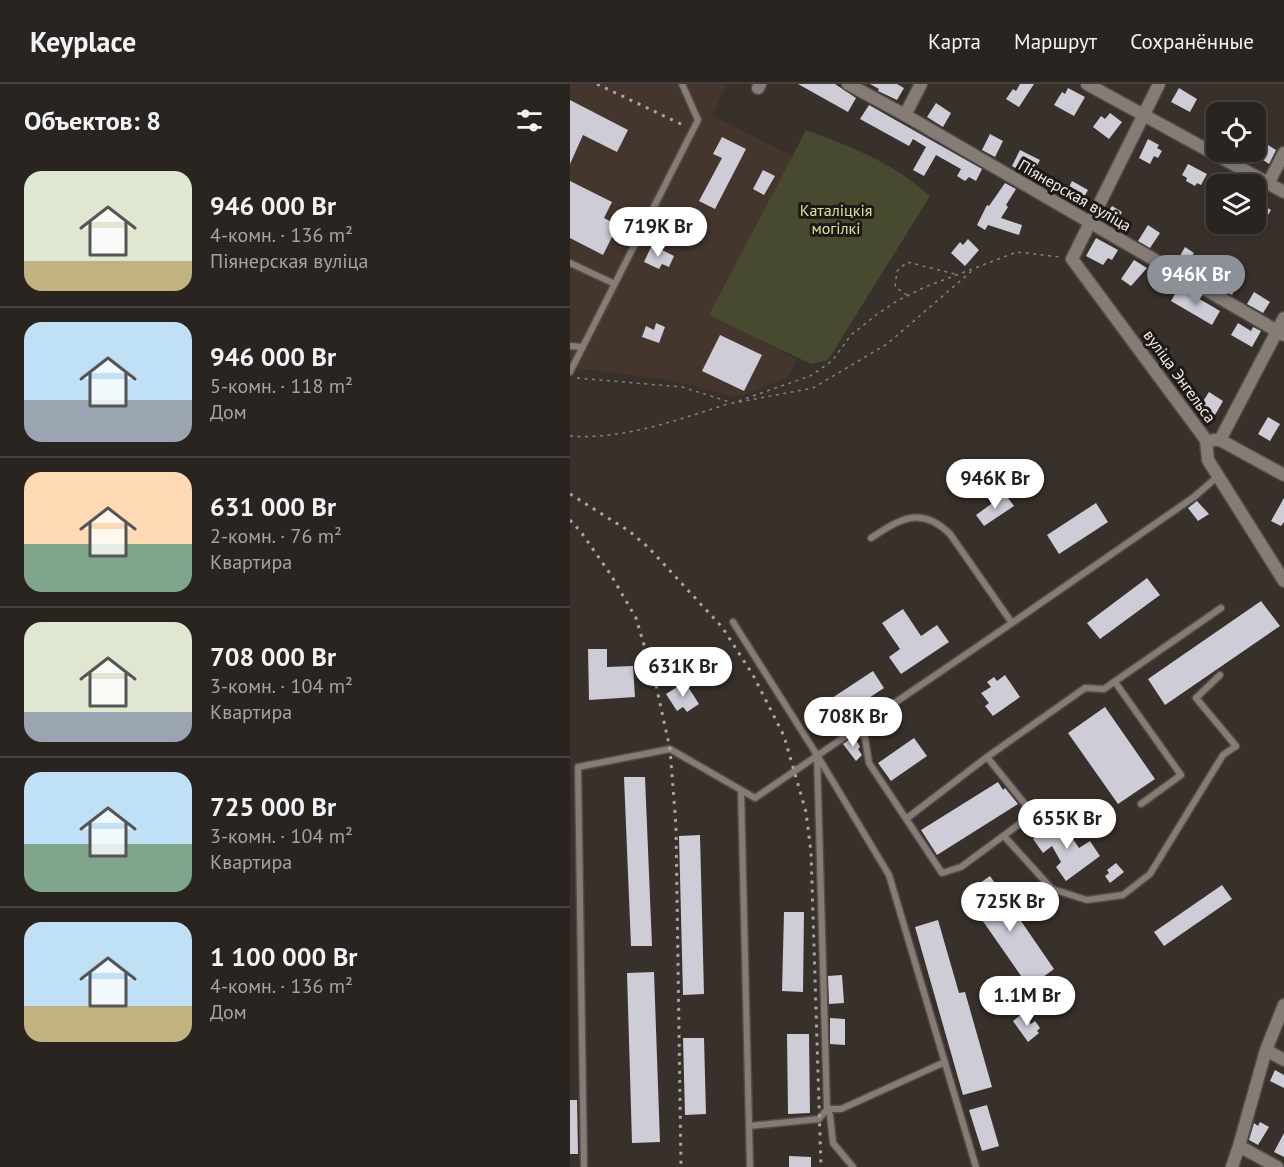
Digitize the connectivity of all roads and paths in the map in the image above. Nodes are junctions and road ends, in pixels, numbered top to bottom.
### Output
1 (682, 84) edge
2 (848, 84) edge
3 (921, 84) edge
4 (1087, 84) edge
5 (1159, 84) edge
6 (905, 114) junction
7 (1144, 115) junction
8 (1284, 153) edge
9 (1269, 182) junction
10 (1284, 192) edge
11 (1090, 223) junction
12 (1072, 259) junction
13 (570, 263) edge
14 (976, 268) junction
15 (957, 275) junction
16 (615, 284) junction
17 (908, 296) junction
18 (1284, 318) edge
19 (1281, 333) edge
20 (570, 346) edge
21 (583, 347) junction
22 (570, 372) edge
23 (570, 377) edge
24 (733, 403) junction
25 (570, 436) edge
26 (1206, 440) junction
27 (1220, 440) junction
28 (1284, 475) edge
29 (1217, 477) junction
30 (871, 538) dead end
31 (1284, 580) edge
32 (1221, 608) dead end
33 (733, 621) dead end
34 (1012, 623) junction
35 (1220, 675) dead end
36 (1115, 682) junction
37 (858, 727) junction
38 (817, 755) junction
39 (987, 757) junction
40 (741, 790) junction
41 (1141, 804) dead end
42 (906, 819) junction
43 (1004, 836) junction
44 (1284, 1005) edge
45 (1266, 1050) junction
46 (1284, 1060) edge
47 (945, 1062) junction
48 (827, 1109) junction
49 (749, 1126) junction
50 (1239, 1146) junction
51 (584, 1167) edge
52 (750, 1167) edge
53 (853, 1167) edge
54 (976, 1167) edge
55 (1232, 1167) edge
56 (1277, 1167) edge

1 - 16 lane
2 - 6 street, Піянерская вуліца
3 - 6 street
4 - 7 street
5 - 7 street
6 - 11 street, Піянерская вуліца
7 - 9 street
7 - 11 street
8 - 9 street
9 - 10 street
11 - 12 street
11 - 19 street, Піянерская вуліца
12 - 14 path
12 - 26 street, вуліца Энгельса
13 - 16 lane
14 - 15 path
14 - 24 path
15 - 17 path
15 - 17 path
16 - 21 lane
17 - 24 path
18 - 19 street
19 - 27 street
20 - 21 lane
21 - 22 lane
23 - 24 path
24 - 25 path
26 - 27 street
26 - 29 street, вуліца Энгельса
27 - 28 street
29 - 31 street, вуліца Энгельса
29 - 34 lane
30 - 34 lane
32 - 36 lane
33 - 38 lane
34 - 37 lane
35 - 43 lane
36 - 39 lane
36 - 41 lane
37 - 38 lane
37 - 42 lane
38 - 40 lane
38 - 47 lane
38 - 48 lane
39 - 42 lane
39 - 43 lane
40 - 49 lane
40 - 51 lane
42 - 43 lane
44 - 45 street
45 - 46 street
45 - 50 street
47 - 48 lane
47 - 54 lane
48 - 49 lane
48 - 53 lane
49 - 52 lane
50 - 55 street
50 - 56 street

